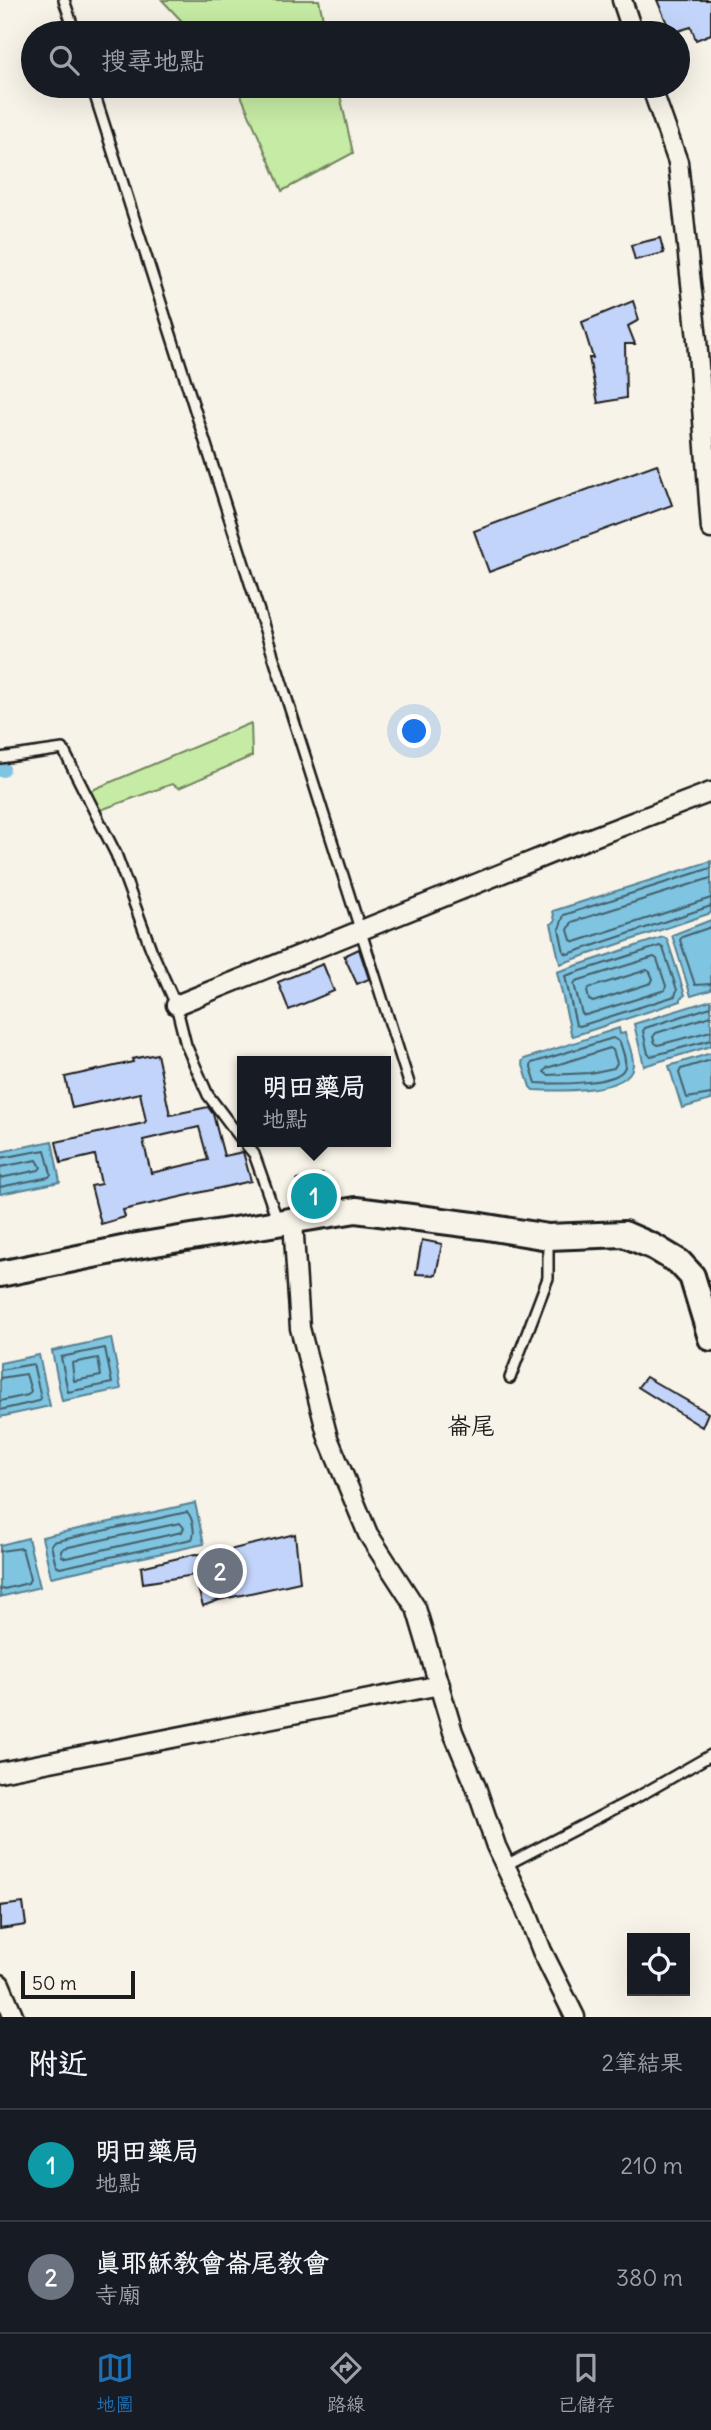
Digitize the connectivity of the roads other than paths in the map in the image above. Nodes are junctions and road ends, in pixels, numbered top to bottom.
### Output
1 (64, 0) edge
2 (622, 0) edge
3 (71, 21) edge
4 (630, 21) edge
5 (96, 98) edge
6 (655, 98) edge
7 (711, 529) edge
8 (0, 758) edge
9 (711, 792) edge
10 (361, 931) junction
11 (176, 1005) junction
12 (410, 1083) dead end
13 (237, 1133) edge
14 (248, 1147) edge
15 (286, 1222) junction
16 (548, 1237) junction
17 (0, 1274) edge
18 (711, 1338) edge
19 (510, 1378) dead end
20 (440, 1685) junction
21 (711, 1755) edge
22 (0, 1772) edge
23 (506, 1865) junction
24 (0, 1984) edge
25 (14, 2017) edge
26 (575, 2017) edge

1 - 3 lane
2 - 4 street
5 - 10 lane
6 - 7 street
8 - 11 lane
9 - 10 street
10 - 11 street
10 - 12 lane
11 - 13 lane
14 - 15 lane
15 - 16 street
15 - 17 street
15 - 20 street
16 - 18 street
16 - 19 lane
20 - 22 street
20 - 23 street
21 - 23 lane
23 - 26 street
24 - 25 street

